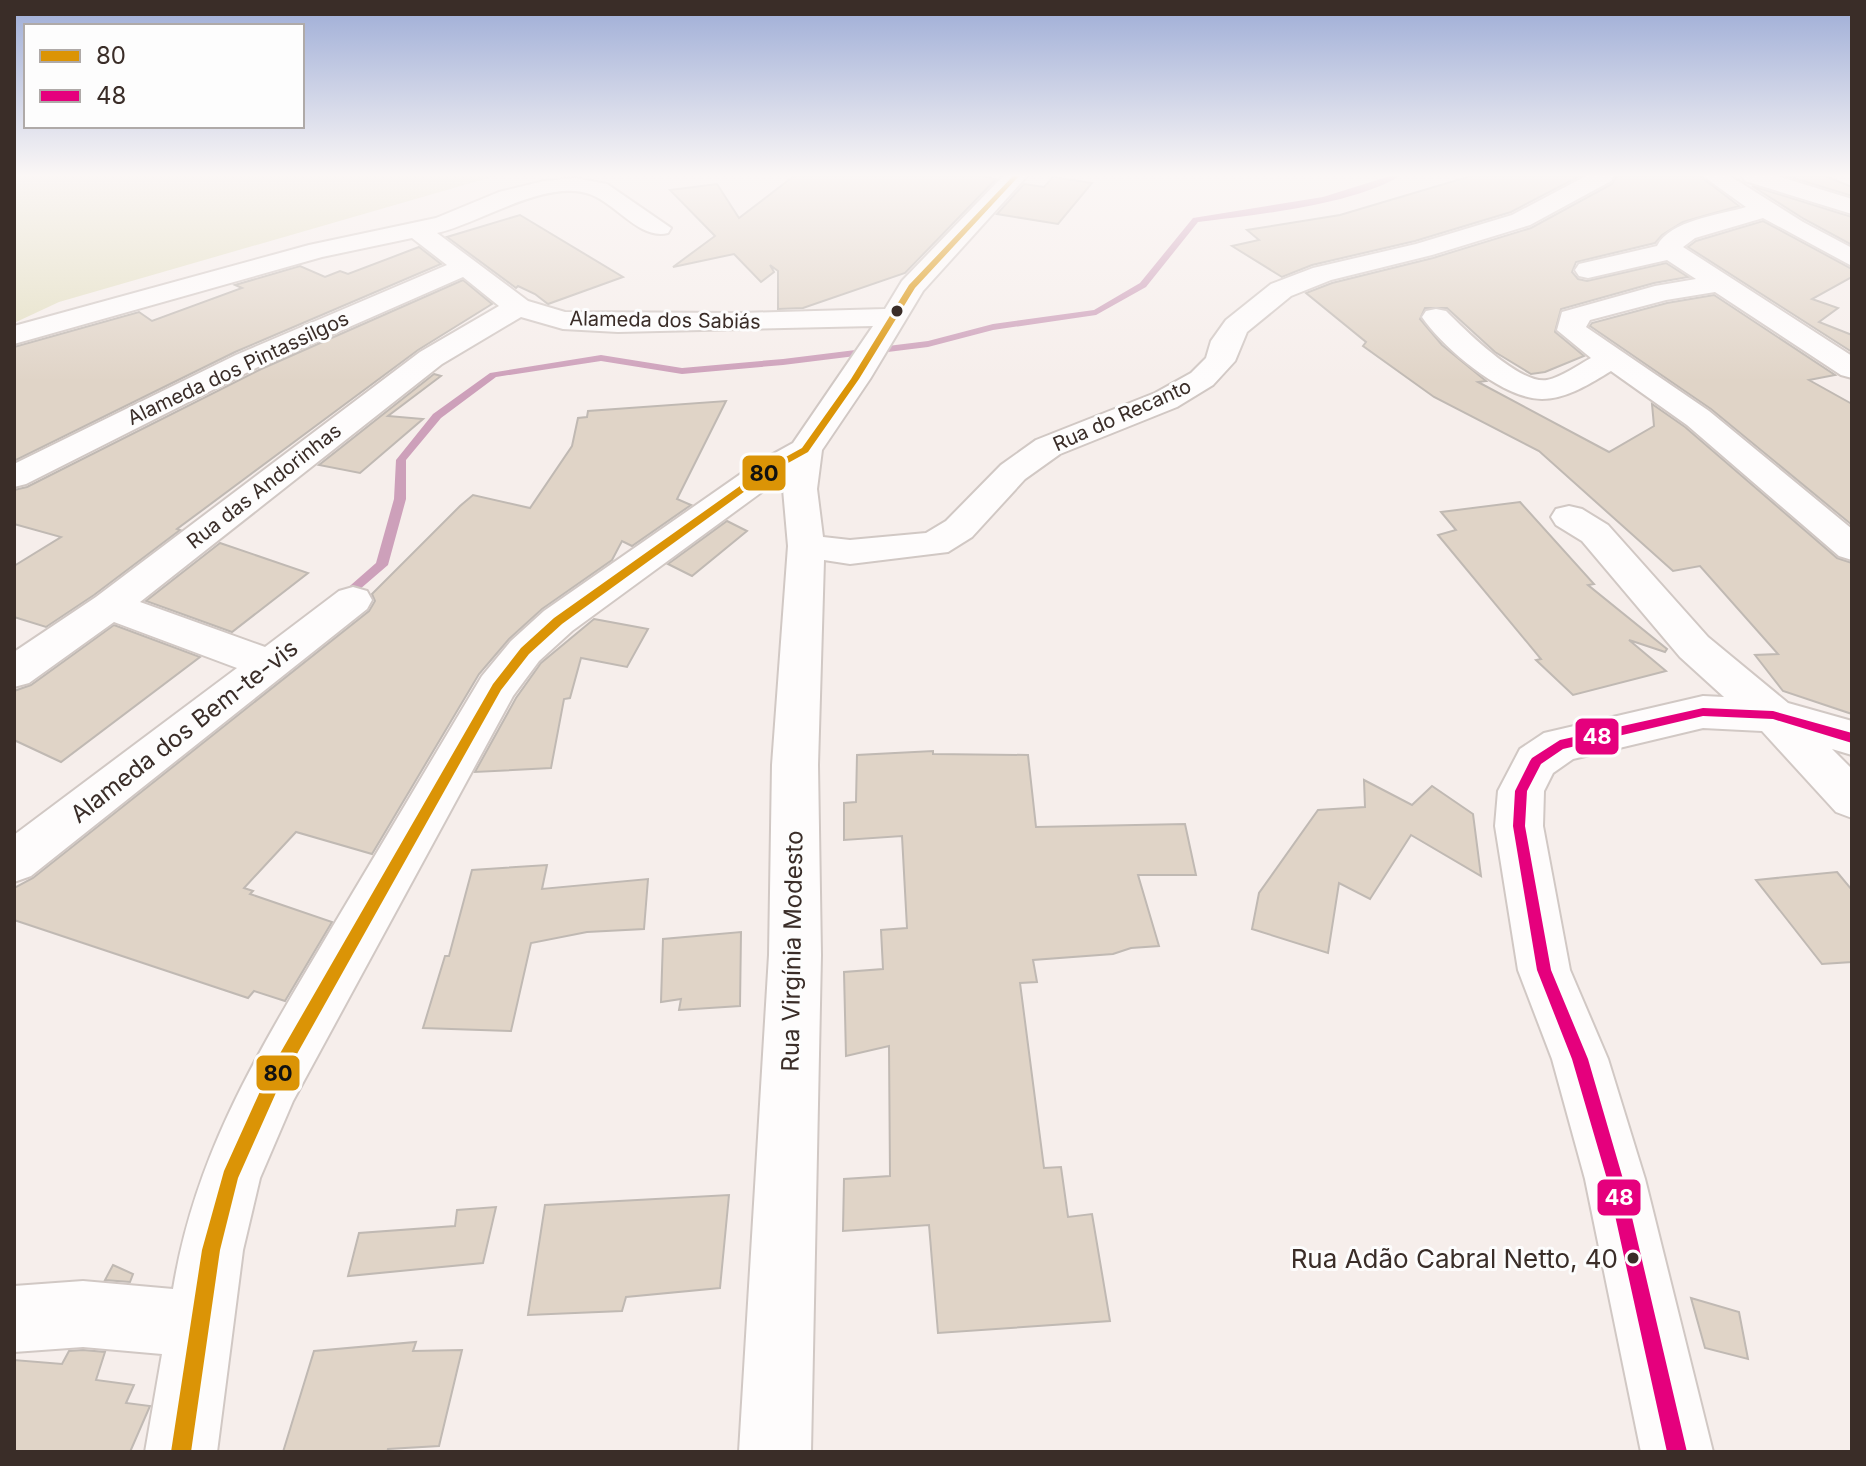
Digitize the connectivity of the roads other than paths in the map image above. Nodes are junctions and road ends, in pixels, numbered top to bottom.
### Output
1 (346, 244) edge
2 (438, 244) edge
3 (950, 244) edge
4 (1441, 244) edge
5 (1671, 244) edge
6 (1828, 244) edge
7 (1671, 251) junction
8 (1852, 258) edge
9 (467, 266) junction
10 (1588, 270) dead end
11 (1719, 283) junction
12 (518, 307) junction
13 (893, 317) junction
14 (1436, 317) dead end
15 (14, 335) edge
16 (1612, 358) junction
17 (1852, 369) edge
18 (805, 450) junction
19 (14, 477) edge
20 (1569, 517) dead end
21 (806, 546) junction
22 (1852, 548) edge
23 (353, 600) dead end
24 (110, 606) junction
25 (270, 664) junction
26 (14, 672) edge
27 (1773, 715) junction
28 (1852, 738) edge
29 (1852, 799) edge
30 (14, 862) edge
31 (14, 1319) edge
32 (198, 1324) junction
33 (181, 1452) edge
34 (775, 1452) edge
35 (1677, 1452) edge

1 - 15 street
2 - 9 street, Alameda dos Sabiás
3 - 13 street
4 - 21 street, Rua do Recanto
5 - 7 street
6 - 8 street
7 - 10 street
7 - 11 street
9 - 12 street, Alameda dos Sabiás
9 - 19 street, Alameda dos Pintassilgos
11 - 16 street
11 - 17 street
12 - 13 street, Alameda dos Sabiás
12 - 24 street, Rua das Andorinhas
13 - 18 street
14 - 16 street
16 - 22 street
18 - 21 street, Rua Virgínia Modesto
18 - 32 street
20 - 27 street
21 - 34 street, Rua Virgínia Modesto
23 - 25 street, Alameda dos Bem-te-vis
24 - 25 street
24 - 26 street, Rua das Andorinhas
25 - 30 street, Alameda dos Bem-te-vis
27 - 28 street
27 - 29 street
27 - 35 street
31 - 32 street
32 - 33 street

